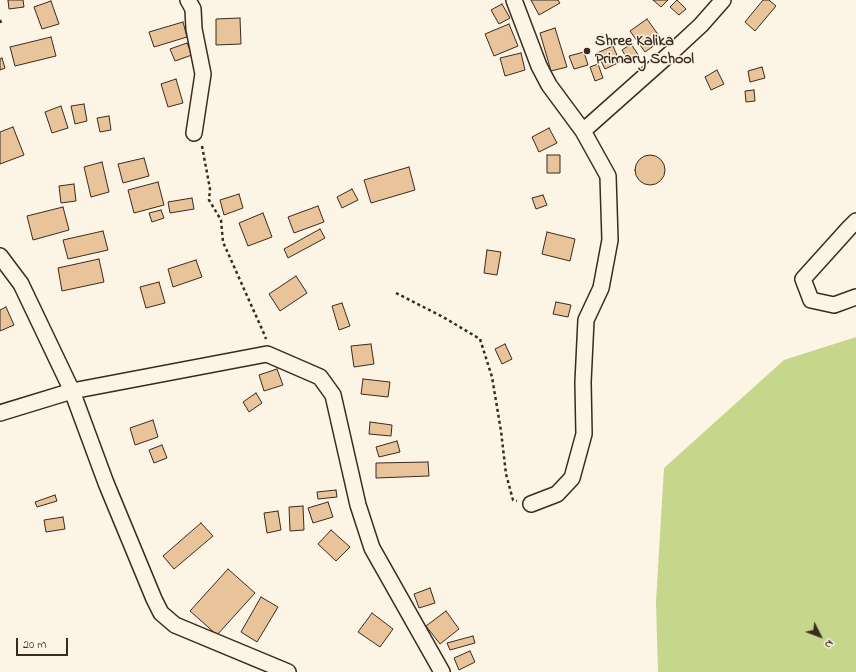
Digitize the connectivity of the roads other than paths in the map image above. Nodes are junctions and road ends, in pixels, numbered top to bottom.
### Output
1 (188, 0) edge
2 (514, 0) edge
3 (723, 0) edge
4 (582, 132) junction
5 (194, 133) road end
6 (856, 221) edge
7 (0, 256) edge
8 (856, 297) edge
9 (72, 391) junction
10 (0, 413) edge
11 (531, 504) road end
12 (283, 671) edge
13 (442, 672) edge

1 - 5 street
2 - 4 street
3 - 4 street
4 - 11 street
6 - 8 street
7 - 9 street
9 - 10 street
9 - 12 street
9 - 13 street

